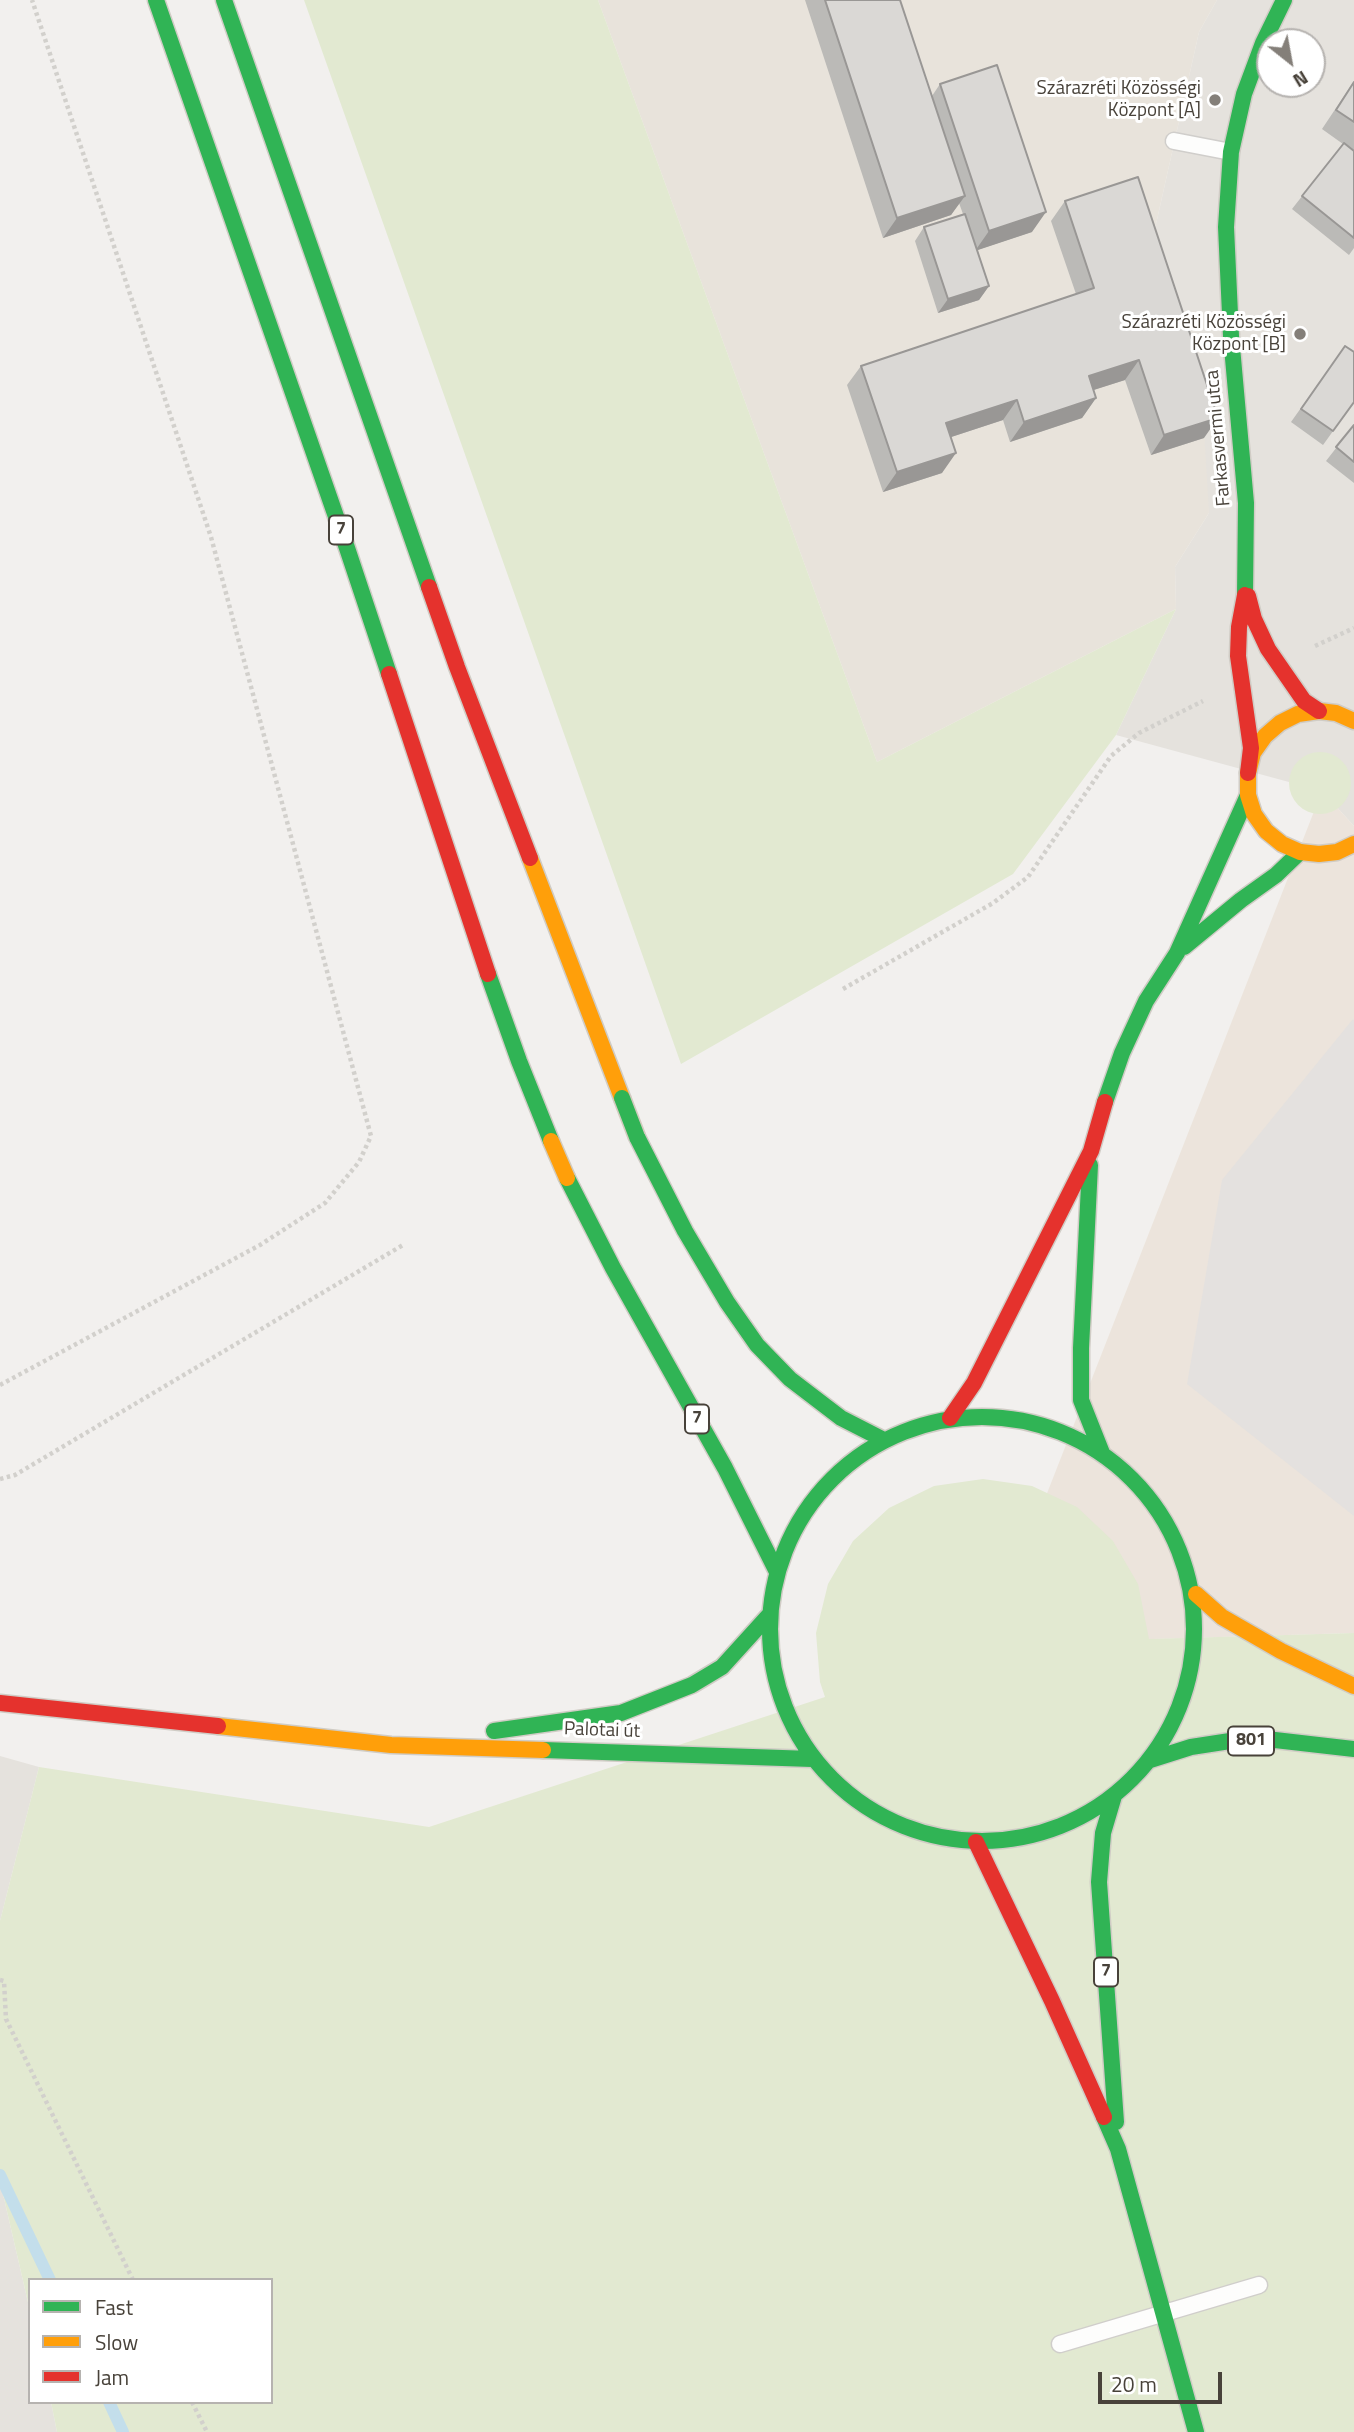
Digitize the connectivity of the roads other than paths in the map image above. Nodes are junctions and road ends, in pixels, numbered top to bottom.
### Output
1 (156, 0) edge
2 (224, 0) edge
3 (1284, 0) edge
4 (1174, 141) dead end
5 (1231, 152) junction
6 (1246, 588) junction
7 (1318, 711) junction
8 (1354, 721) edge
9 (1248, 773) junction
10 (1248, 794) junction
11 (1354, 844) edge
12 (1300, 852) junction
13 (1177, 953) junction
14 (1091, 1151) junction
15 (950, 1418) junction
16 (884, 1440) junction
17 (1102, 1453) junction
18 (777, 1572) junction
19 (1196, 1594) junction
20 (770, 1614) junction
21 (1354, 1686) edge
22 (0, 1703) edge
23 (391, 1745) junction
24 (1354, 1749) edge
25 (813, 1759) junction
26 (1150, 1760) junction
27 (1114, 1796) junction
28 (976, 1842) junction
29 (1118, 2149) junction
30 (1259, 2285) dead end
31 (1164, 2312) junction
32 (1060, 2344) dead end
33 (1196, 2432) edge

1 - 18 main road, 7, bridge
2 - 16 main road, bridge
3 - 5 main road, Farkasvermi utca
4 - 5 lane
5 - 6 main road, Farkasvermi utca
6 - 7 main road, Farkasvermi utca
6 - 9 main road, Farkasvermi utca
7 - 8 main road
7 - 9 main road
9 - 10 main road, Farkasvermi utca
10 - 12 main road
10 - 13 main road
11 - 12 main road
12 - 13 main road
13 - 14 main road
14 - 15 main road
14 - 17 main road
15 - 16 main road, 7
15 - 17 main road, 7
16 - 18 main road, 7
17 - 19 main road, 7
18 - 20 main road, 7
19 - 21 main road
19 - 26 main road, 7
20 - 23 main road, Palotai út
20 - 25 main road, 7
22 - 23 main road, Palotai út
23 - 25 main road, Palotai út
24 - 26 main road, 801
25 - 28 main road, 7
26 - 27 main road, 7
27 - 28 main road, 7
27 - 29 main road, 7
28 - 29 main road, 7
29 - 31 main road, 7
30 - 31 lane
31 - 32 lane
31 - 33 main road, 7

